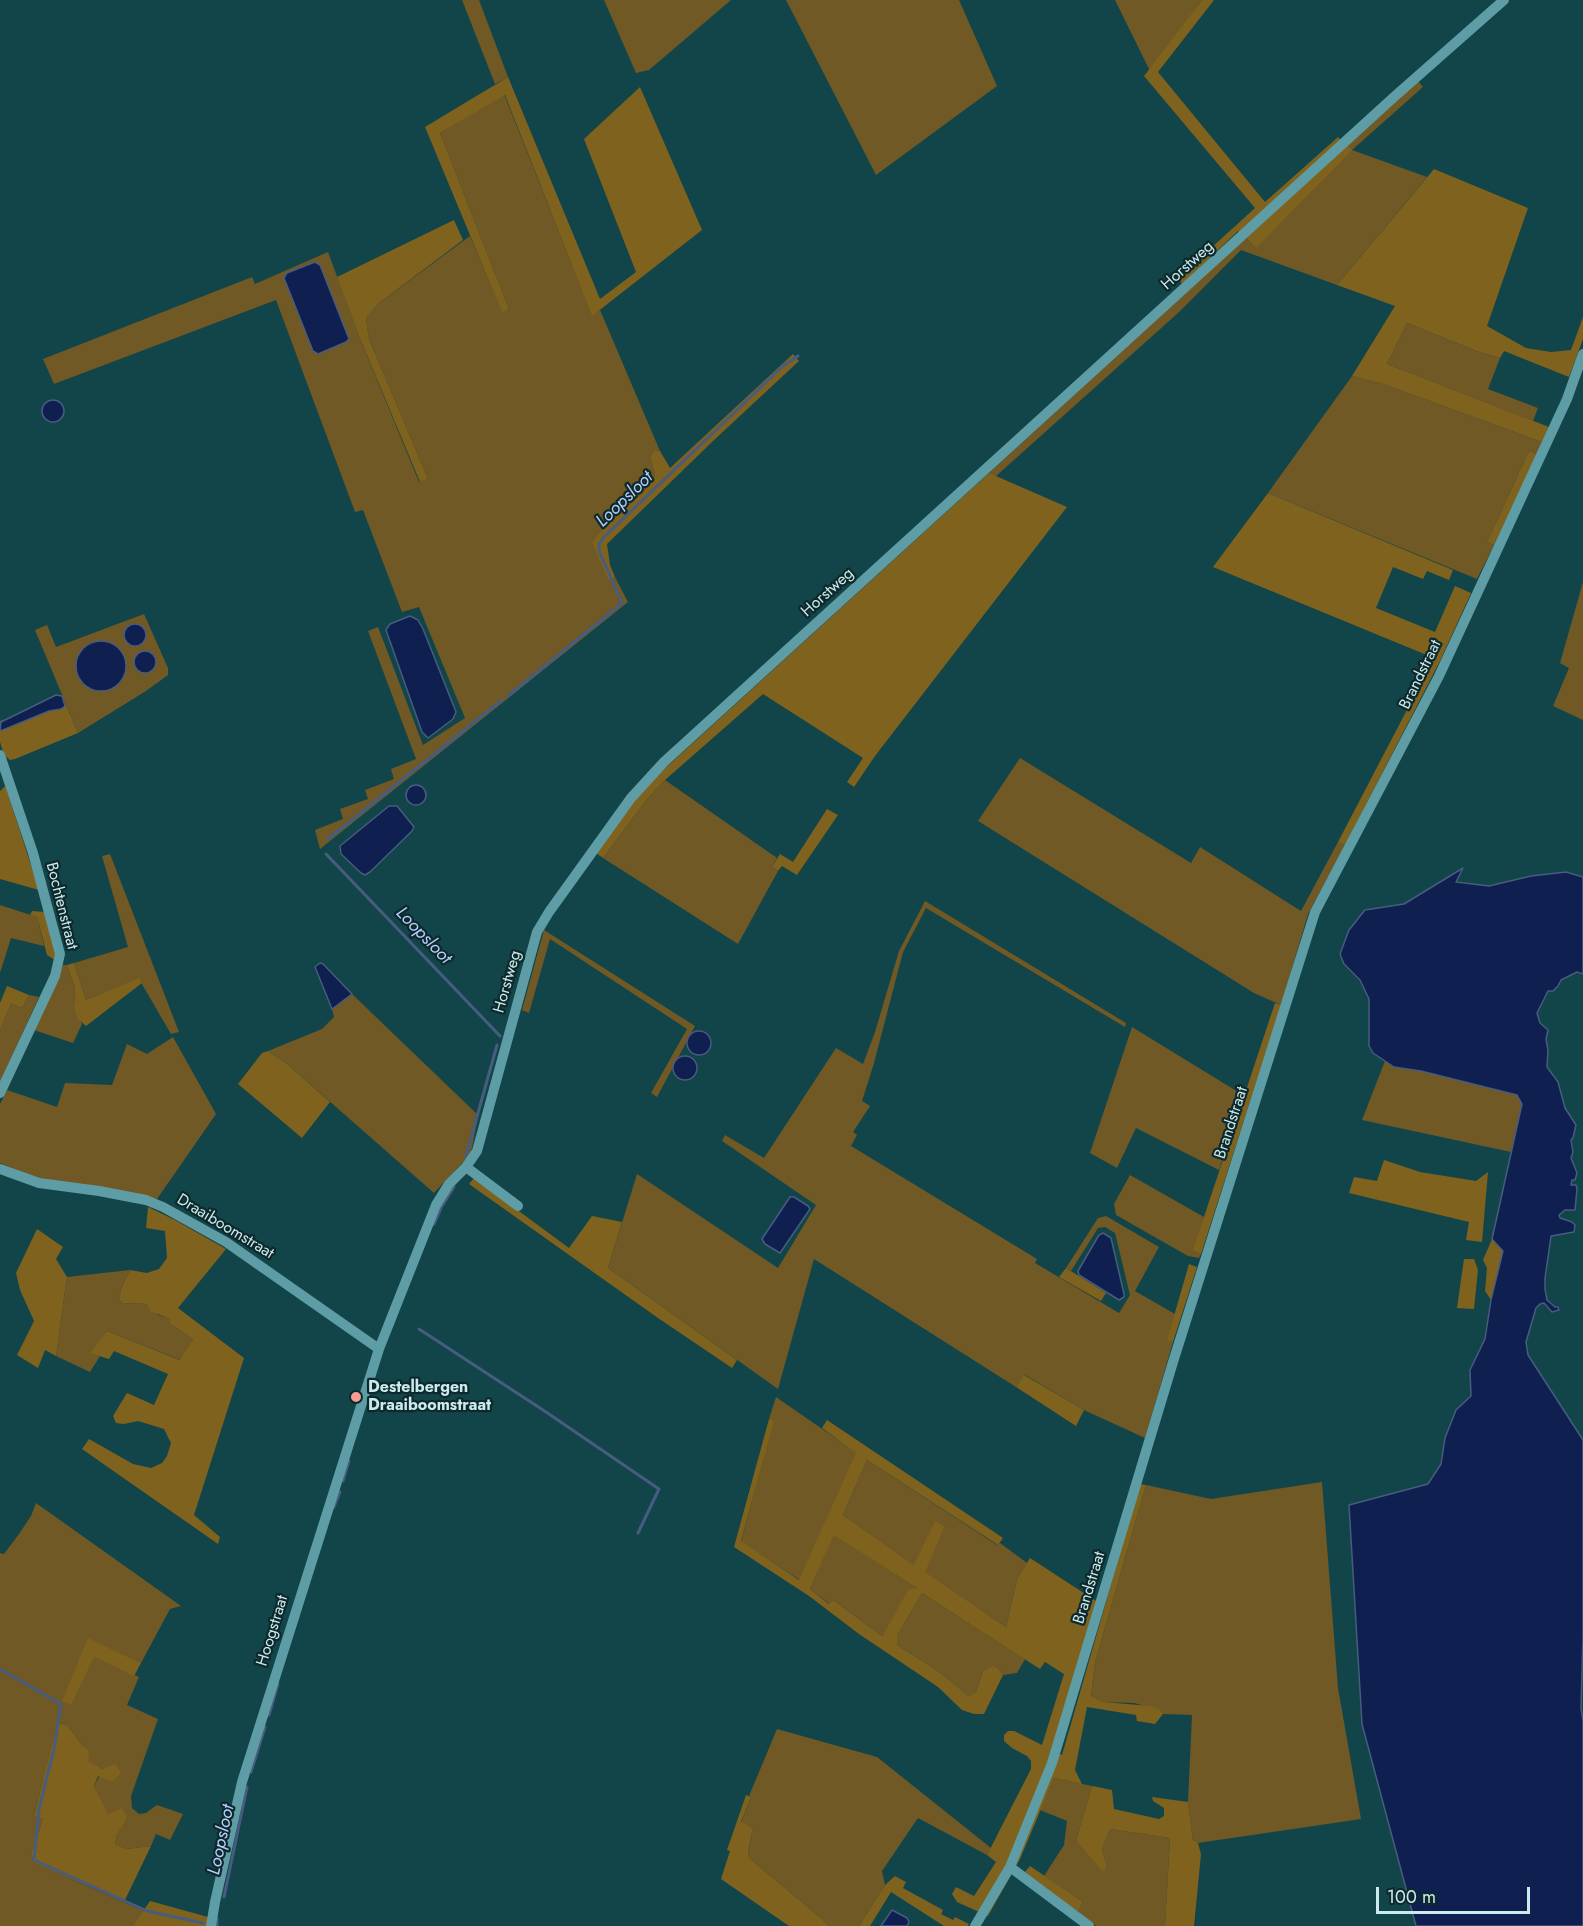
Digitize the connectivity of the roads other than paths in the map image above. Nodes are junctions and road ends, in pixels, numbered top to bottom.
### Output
1 (1504, 0) edge
2 (1583, 354) edge
3 (0, 755) edge
4 (2, 769) edge
5 (0, 1093) edge
6 (466, 1167) junction
7 (0, 1169) edge
8 (518, 1206) dead end
9 (379, 1349) junction
10 (1010, 1867) junction
11 (211, 1926) edge
12 (975, 1926) edge
13 (1089, 1926) edge

1 - 6 street, Horstweg
2 - 10 street, Brandstraat
3 - 4 street, Bochtenstraat
4 - 5 street, Bochtenstraat
6 - 8 street
6 - 9 street, Horstweg
7 - 9 street, Draaiboomstraat
9 - 11 street, Hoogstraat
10 - 12 street, Brandstraat
10 - 13 street

